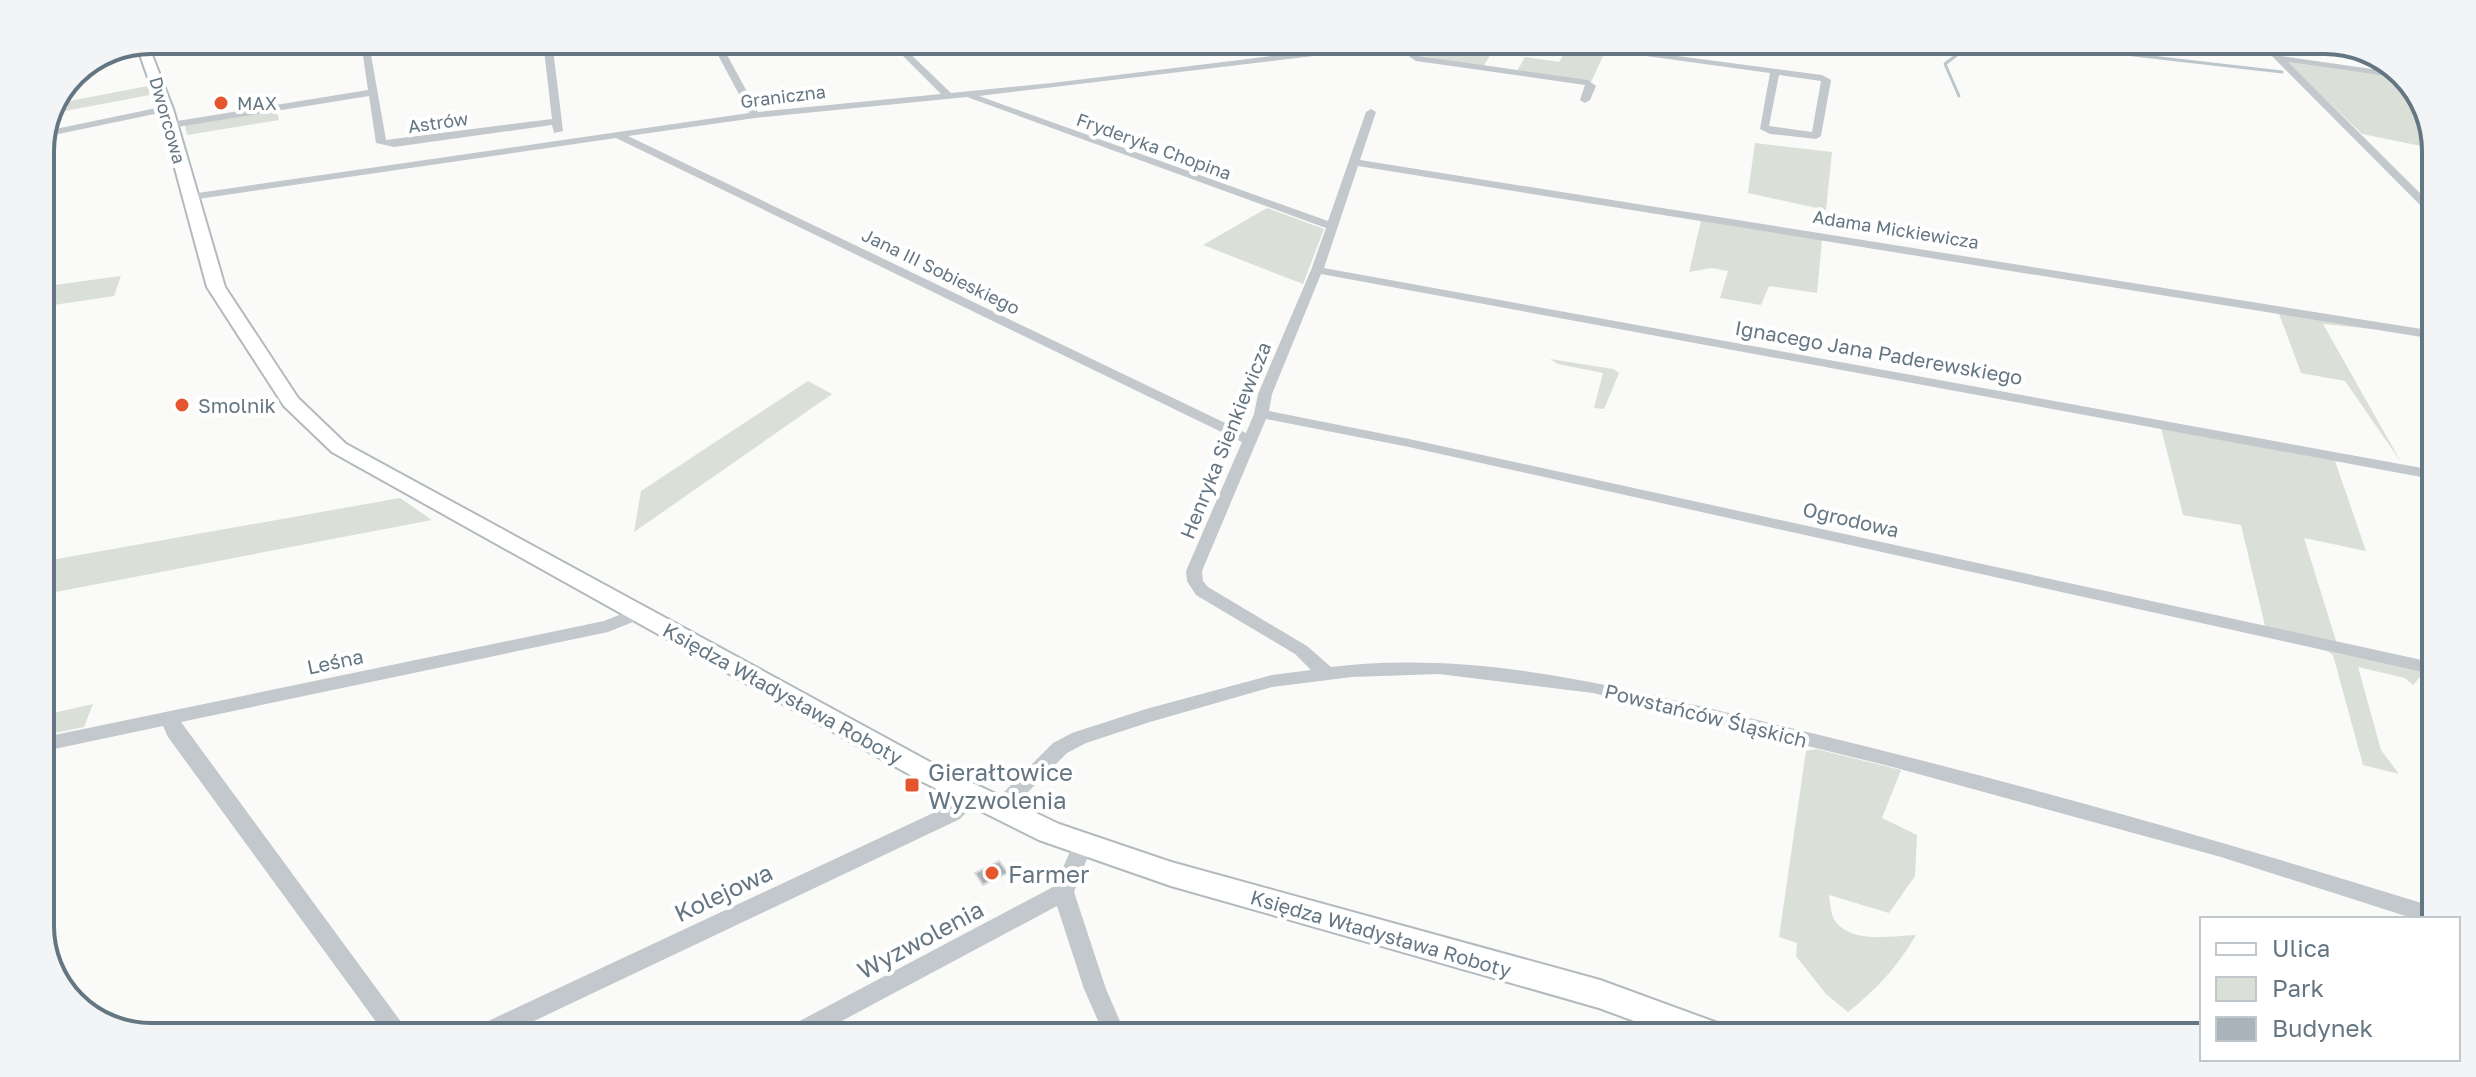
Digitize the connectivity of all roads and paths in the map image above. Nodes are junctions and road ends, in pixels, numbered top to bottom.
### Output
1 (146, 54) edge
2 (367, 54) edge
3 (549, 54) edge
4 (722, 54) edge
5 (905, 54) edge
6 (1306, 54) edge
7 (1411, 54) edge
8 (1638, 54) edge
9 (2273, 54) edge
10 (2277, 58) junction
11 (1775, 72) junction
12 (2384, 74) edge
13 (373, 92) junction
14 (967, 95) junction
15 (949, 96) junction
16 (1585, 100) dead end
17 (166, 109) junction
18 (1371, 112) dead end
19 (755, 115) junction
20 (557, 121) junction
21 (171, 125) junction
22 (56, 132) edge
23 (618, 135) junction
24 (559, 144) junction
25 (1352, 162) junction
26 (191, 198) junction
27 (2422, 201) edge
28 (1331, 226) junction
29 (1317, 270) junction
30 (2422, 333) edge
31 (1261, 414) junction
32 (1248, 440) junction
33 (2422, 473) edge
34 (637, 614) junction
35 (2422, 666) edge
36 (1326, 673) junction
37 (170, 719) junction
38 (54, 742) edge
39 (972, 796) junction
40 (999, 809) junction
41 (1082, 846) junction
42 (1063, 892) junction
43 (2422, 912) edge
44 (391, 1023) edge
45 (507, 1023) edge
46 (817, 1023) edge
47 (1110, 1023) edge
48 (1679, 1023) edge

1 - 17 main road, Dworcowa
2 - 13 street, Astrów
3 - 20 street
4 - 19 street
5 - 15 street
6 - 14 street, Graniczna
7 - 16 street
8 - 11 street
9 - 10 street
10 - 12 street
10 - 27 street
11 - 11 street
13 - 20 street, Astrów
13 - 21 street
14 - 15 street, Graniczna
14 - 28 street, Fryderyka Chopina
15 - 19 street, Graniczna
17 - 21 main road, Dworcowa
17 - 22 street
18 - 25 street, Henryka Sienkiewicza
19 - 23 street, Graniczna
20 - 24 street
21 - 26 main road, Dworcowa
23 - 24 street, Graniczna
23 - 32 street, Jana III Sobieskiego
24 - 26 street, Graniczna
25 - 28 street, Henryka Sienkiewicza
25 - 30 street, Adama Mickiewicza
26 - 34 main road, Księdza Władysława Roboty
28 - 29 street, Henryka Sienkiewicza
29 - 31 street, Henryka Sienkiewicza
29 - 33 street, Ignacego Jana Paderewskiego
31 - 32 street, Henryka Sienkiewicza
31 - 35 street, Ogrodowa
32 - 36 street, Henryka Sienkiewicza
34 - 37 street, Leśna
34 - 39 main road, Księdza Władysława Roboty
36 - 40 street, Powstańców Śląskich
36 - 43 street, Powstańców Śląskich
37 - 38 street, Leśna
37 - 44 street
39 - 40 main road, Księdza Władysława Roboty
39 - 45 street, Kolejowa
40 - 41 main road, Księdza Władysława Roboty
41 - 42 street
41 - 48 main road, Księdza Władysława Roboty
42 - 46 street, Wyzwolenia
42 - 47 street

